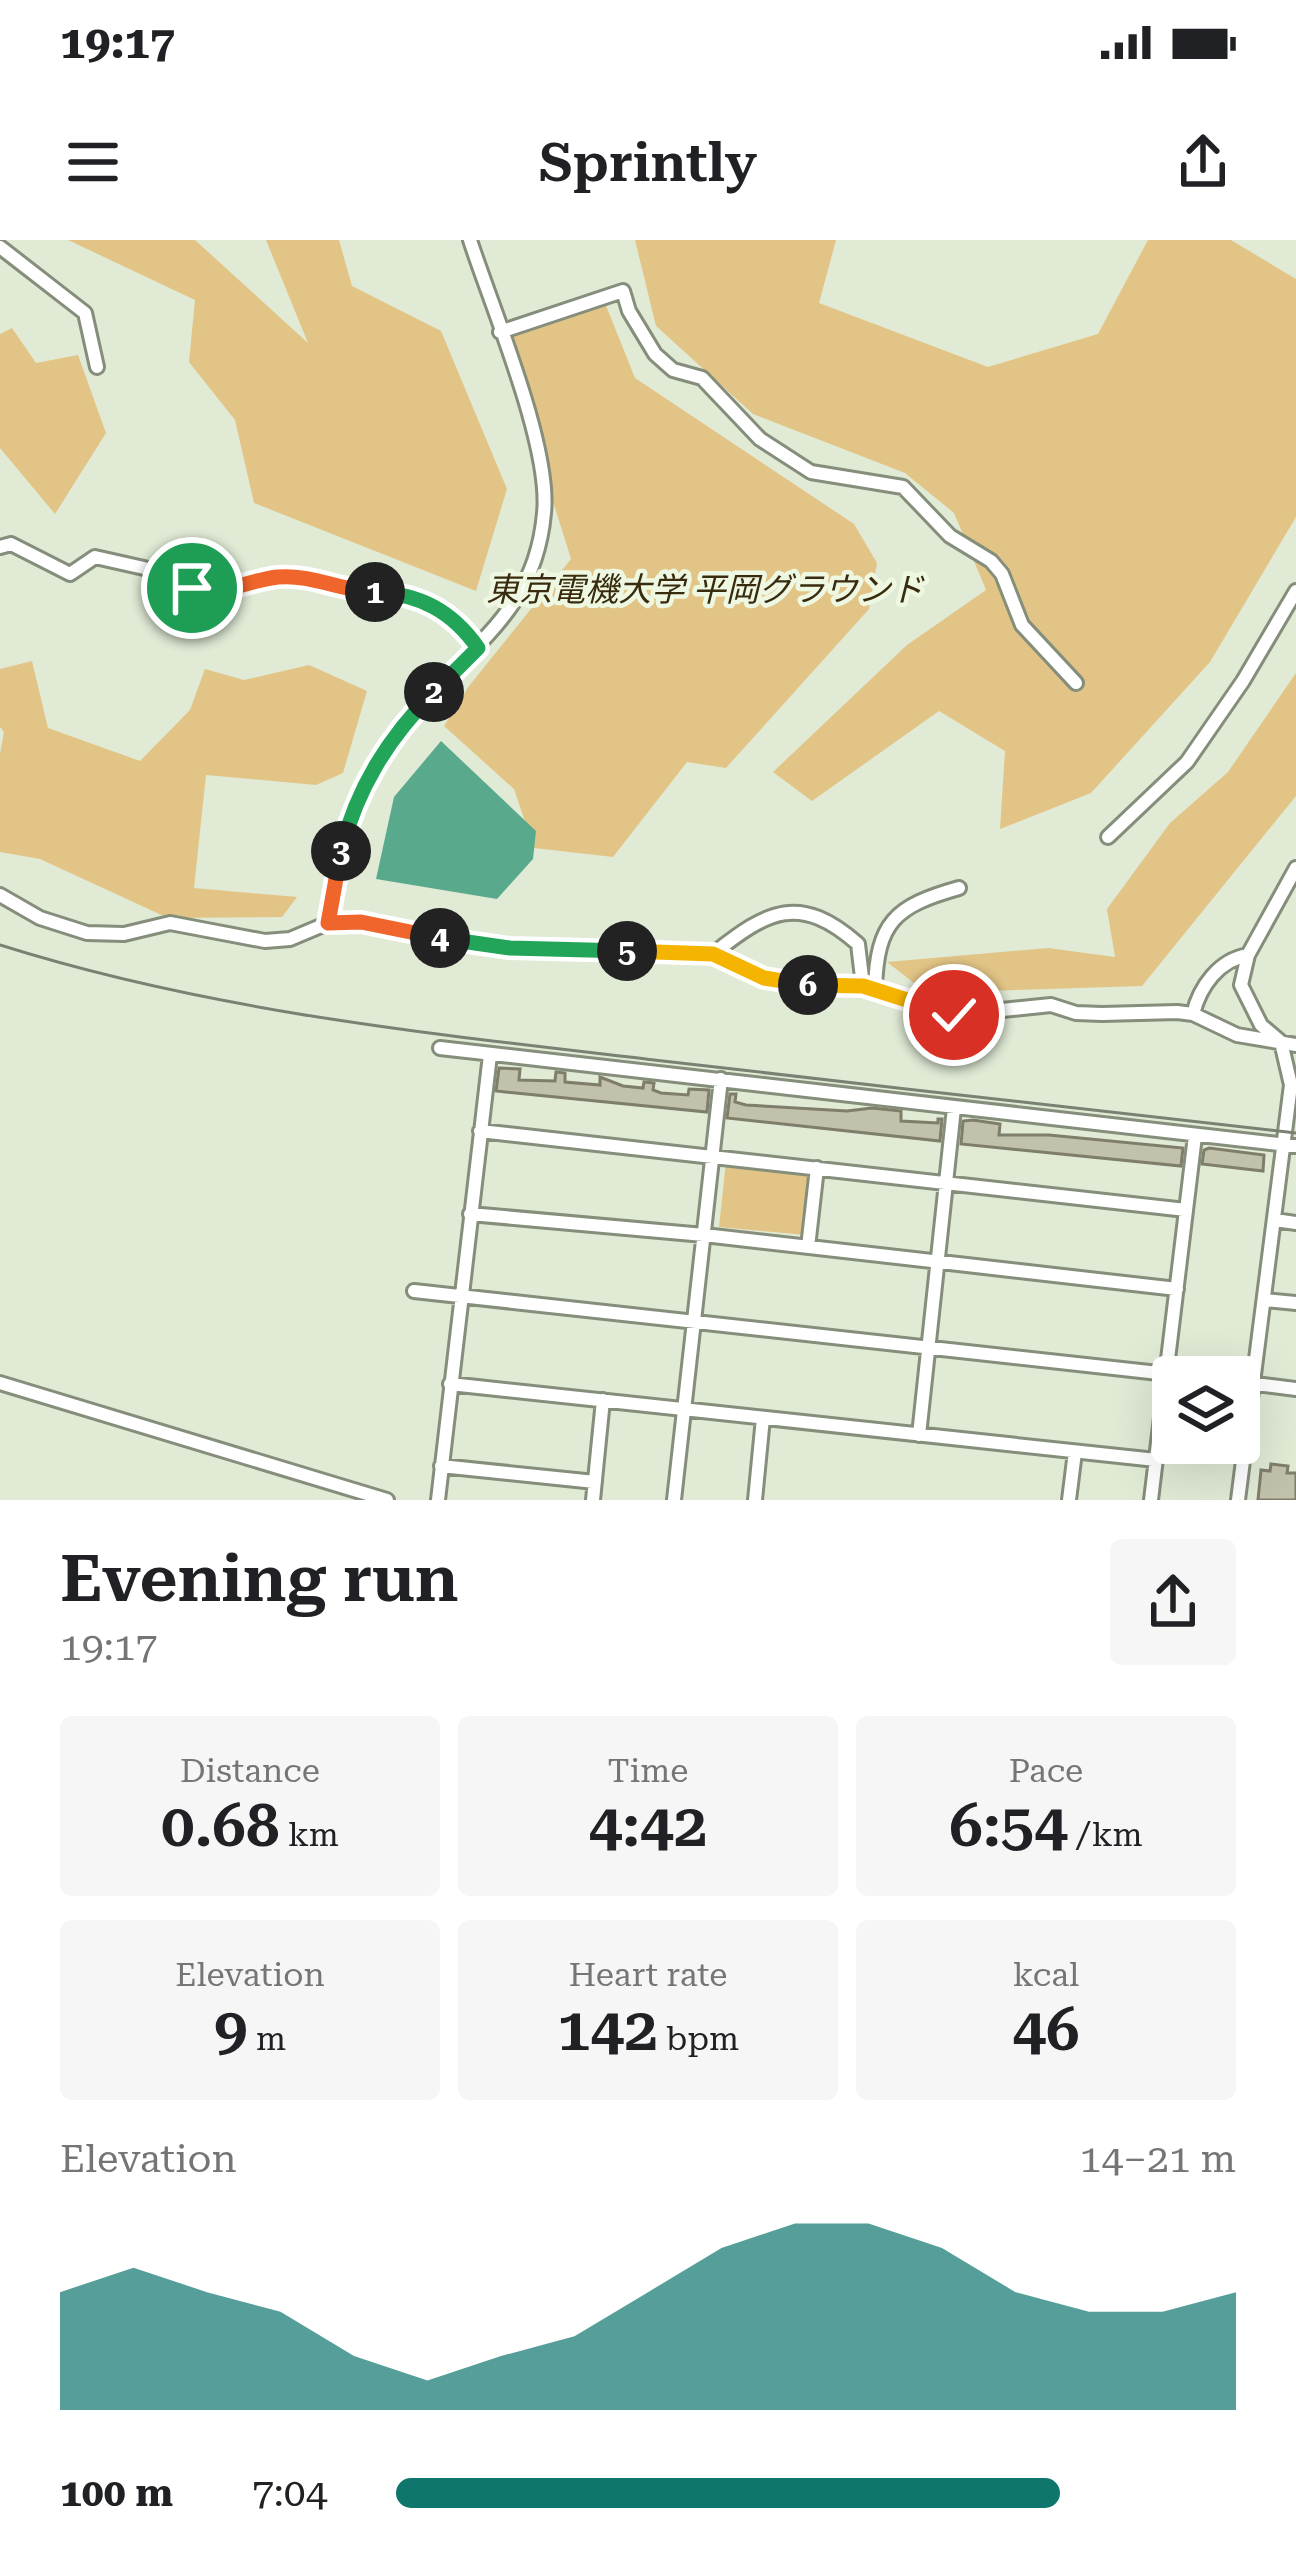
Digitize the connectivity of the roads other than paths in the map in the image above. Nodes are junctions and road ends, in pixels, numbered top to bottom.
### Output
1 (470, 240) edge
2 (0, 247) edge
3 (500, 332) junction
4 (98, 367) dead end
5 (0, 547) edge
6 (1296, 591) edge
7 (478, 648) junction
8 (1076, 683) dead end
9 (1108, 838) dead end
10 (1296, 868) edge
11 (959, 888) dead end
12 (0, 895) edge
13 (328, 923) junction
14 (713, 954) junction
15 (1248, 955) junction
16 (869, 988) junction
17 (1193, 1014) junction
18 (1288, 1044) edge
19 (440, 1048) dead end
20 (490, 1055) junction
21 (721, 1079) junction
22 (954, 1108) junction
23 (481, 1131) junction
24 (1195, 1136) junction
25 (1290, 1145) edge
26 (712, 1157) junction
27 (817, 1168) junction
28 (946, 1183) junction
29 (1186, 1210) junction
30 (470, 1214) junction
31 (1275, 1220) junction
32 (1296, 1223) edge
33 (704, 1235) junction
34 (808, 1247) junction
35 (937, 1262) junction
36 (1177, 1289) junction
37 (414, 1292) dead end
38 (460, 1296) junction
39 (1265, 1300) junction
40 (1296, 1304) edge
41 (694, 1321) junction
42 (928, 1348) junction
43 (1168, 1356) edge
44 (1252, 1356) edge
45 (1152, 1372) edge
46 (0, 1383) edge
47 (450, 1384) junction
48 (1260, 1384) edge
49 (1296, 1388) edge
50 (604, 1400) junction
51 (684, 1411) junction
52 (764, 1418) junction
53 (919, 1435) junction
54 (1075, 1452) junction
55 (1152, 1460) edge
56 (1156, 1464) edge
57 (1240, 1464) edge
58 (441, 1466) junction
59 (595, 1482) junction
60 (755, 1499) edge
61 (387, 1500) edge
62 (438, 1500) edge
63 (593, 1500) edge
64 (674, 1500) edge
65 (767, 1500) edge
66 (1069, 1500) edge
67 (1151, 1500) edge
68 (1238, 1500) edge

1 - 3 street
2 - 4 street
3 - 7 street
3 - 8 street
5 - 7 street
6 - 9 street
7 - 13 street
10 - 15 street
11 - 16 street
12 - 13 street
13 - 14 street
14 - 16 street
14 - 16 street
15 - 17 street
15 - 18 street
16 - 17 street
17 - 18 street
18 - 25 street
19 - 20 street
20 - 21 street
20 - 23 street
21 - 22 street
21 - 26 street
22 - 24 street
22 - 28 street
23 - 26 street
23 - 30 street
24 - 25 street
24 - 29 street
25 - 31 street
26 - 27 street
26 - 33 street
27 - 28 street
27 - 34 street
28 - 29 street
28 - 35 street
29 - 36 street
30 - 33 street
30 - 38 street
31 - 32 street
31 - 39 street
33 - 34 street
33 - 41 street
34 - 35 street
35 - 36 street
35 - 42 street
36 - 43 street
37 - 38 street
38 - 41 street
38 - 47 street
39 - 40 street
39 - 44 street
41 - 42 street
41 - 51 street
42 - 45 street
42 - 53 street
46 - 61 street
47 - 50 street
47 - 58 street
48 - 49 street
50 - 51 street
50 - 59 street
51 - 52 street
51 - 64 street
52 - 53 street
52 - 60 street
53 - 54 street
54 - 55 street
54 - 66 street
56 - 67 street
57 - 68 street
58 - 59 street
58 - 62 street
59 - 63 street
60 - 65 street

